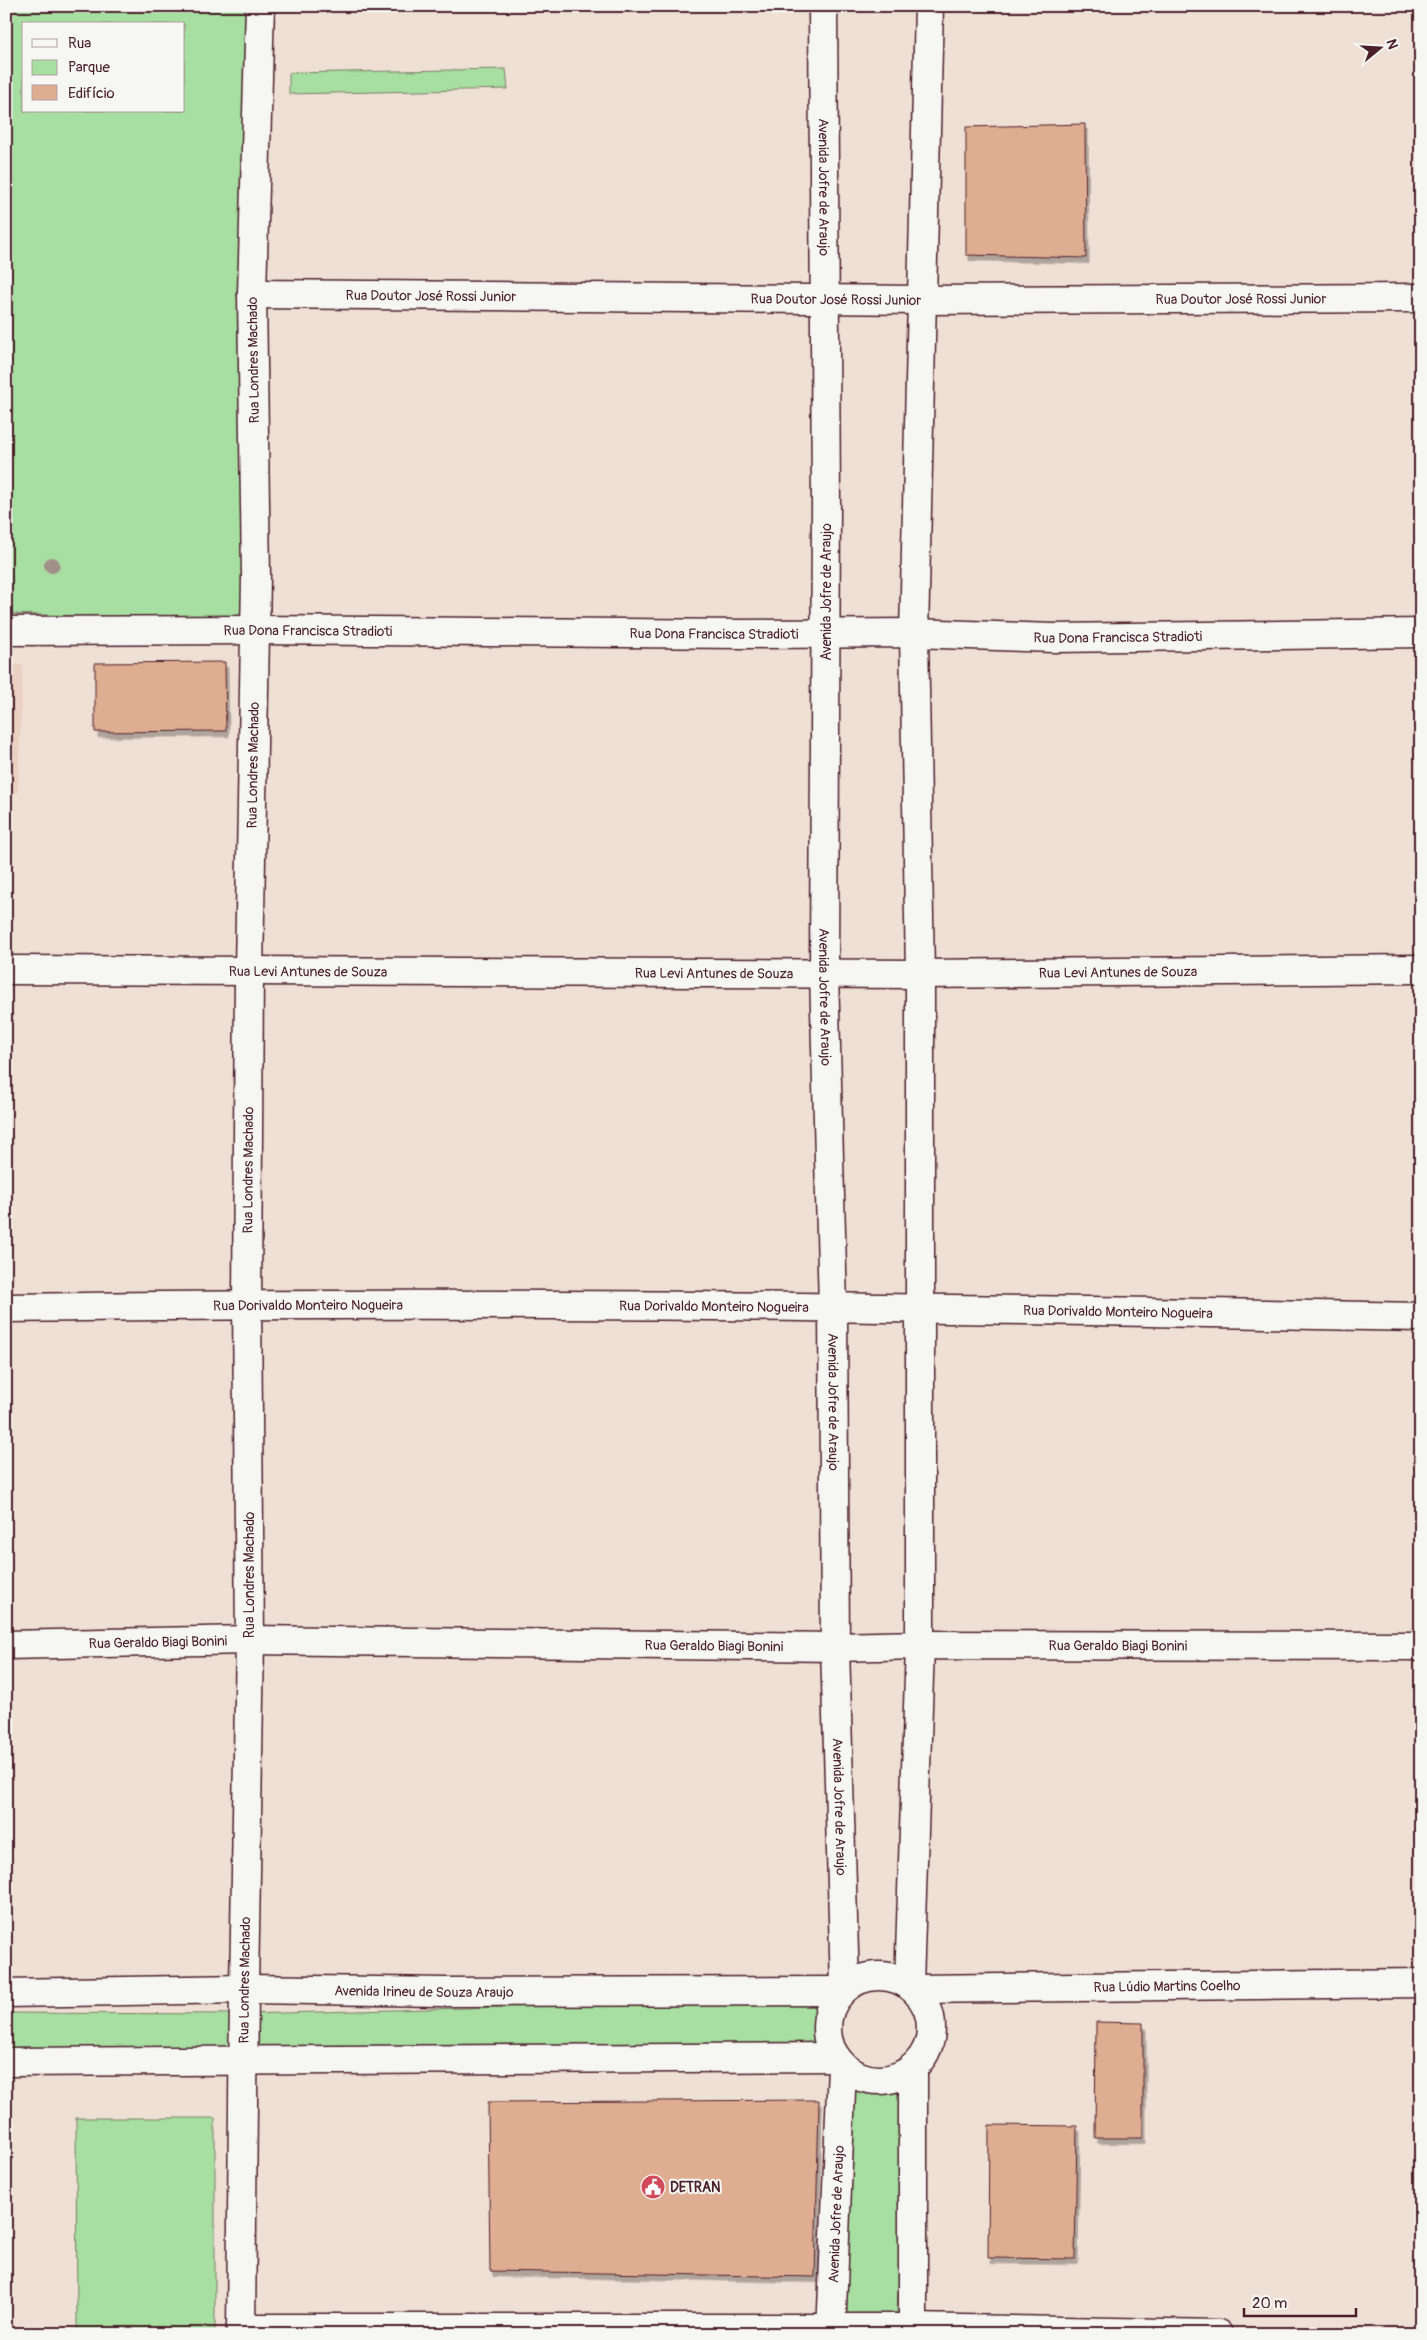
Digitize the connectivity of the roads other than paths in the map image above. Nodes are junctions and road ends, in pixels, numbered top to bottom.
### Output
1 (260, 6) edge
2 (823, 6) edge
3 (929, 6) edge
4 (252, 294) junction
5 (1421, 298) edge
6 (826, 299) junction
7 (921, 300) junction
8 (255, 630) junction
9 (6, 631) edge
10 (825, 632) junction
11 (914, 633) junction
12 (1421, 633) edge
13 (1421, 969) edge
14 (6, 970) edge
15 (249, 971) junction
16 (824, 972) junction
17 (920, 974) junction
18 (247, 1304) junction
19 (832, 1307) junction
20 (920, 1307) junction
21 (6, 1308) edge
22 (1421, 1317) edge
23 (250, 1640) junction
24 (6, 1645) edge
25 (920, 1645) junction
26 (1421, 1646) edge
27 (835, 1647) junction
28 (1421, 1983) edge
29 (912, 1987) junction
30 (244, 1989) junction
31 (843, 1989) junction
32 (6, 1992) edge
33 (244, 2061) junction
34 (6, 2062) edge
35 (839, 2062) junction
36 (913, 2068) junction
37 (242, 2331) edge
38 (831, 2331) edge
39 (913, 2331) edge
40 (1218, 2334) edge

1 - 4 street, Rua Londres Machado
2 - 6 street, Avenida Jofre de Araujo
3 - 7 street
4 - 6 street, Rua Doutor José Rossi Junior
4 - 8 street, Rua Londres Machado
5 - 7 street, Rua Doutor José Rossi Junior
6 - 7 street, Rua Doutor José Rossi Junior
6 - 10 street, Avenida Jofre de Araujo
7 - 11 street
8 - 9 street, Rua Dona Francisca Stradioti
8 - 10 street, Rua Dona Francisca Stradioti
8 - 15 street, Rua Londres Machado
10 - 11 street, Rua Dona Francisca Stradioti
10 - 16 street, Avenida Jofre de Araujo
11 - 12 street, Rua Dona Francisca Stradioti
11 - 17 street
13 - 17 street, Rua Levi Antunes de Souza
14 - 15 street, Rua Levi Antunes de Souza
15 - 16 street, Rua Levi Antunes de Souza
15 - 18 street, Rua Londres Machado
16 - 17 street, Rua Levi Antunes de Souza
16 - 19 street, Avenida Jofre de Araujo
17 - 20 street
18 - 19 street, Rua Dorivaldo Monteiro Nogueira
18 - 21 street, Rua Dorivaldo Monteiro Nogueira
18 - 23 street, Rua Londres Machado
19 - 20 street, Rua Dorivaldo Monteiro Nogueira
19 - 27 street, Avenida Jofre de Araujo
20 - 22 street, Rua Dorivaldo Monteiro Nogueira
20 - 25 street
23 - 24 street, Rua Geraldo Biagi Bonini
23 - 27 street, Rua Geraldo Biagi Bonini
23 - 30 street, Rua Londres Machado
25 - 26 street, Rua Geraldo Biagi Bonini
25 - 27 street, Rua Geraldo Biagi Bonini
25 - 29 street
27 - 31 street, Avenida Jofre de Araujo
28 - 29 street, Rua Lúdio Martins Coelho
29 - 31 street
29 - 36 street
30 - 31 street, Avenida Irineu de Souza Araujo
30 - 32 street, Avenida Irineu de Souza Araujo
30 - 33 street, Rua Londres Machado
31 - 35 street
33 - 34 street
33 - 35 street
33 - 37 street, Rua Londres Machado
35 - 36 street
35 - 38 street, Avenida Jofre de Araujo
36 - 39 street
37 - 38 street
38 - 39 street
39 - 40 street

